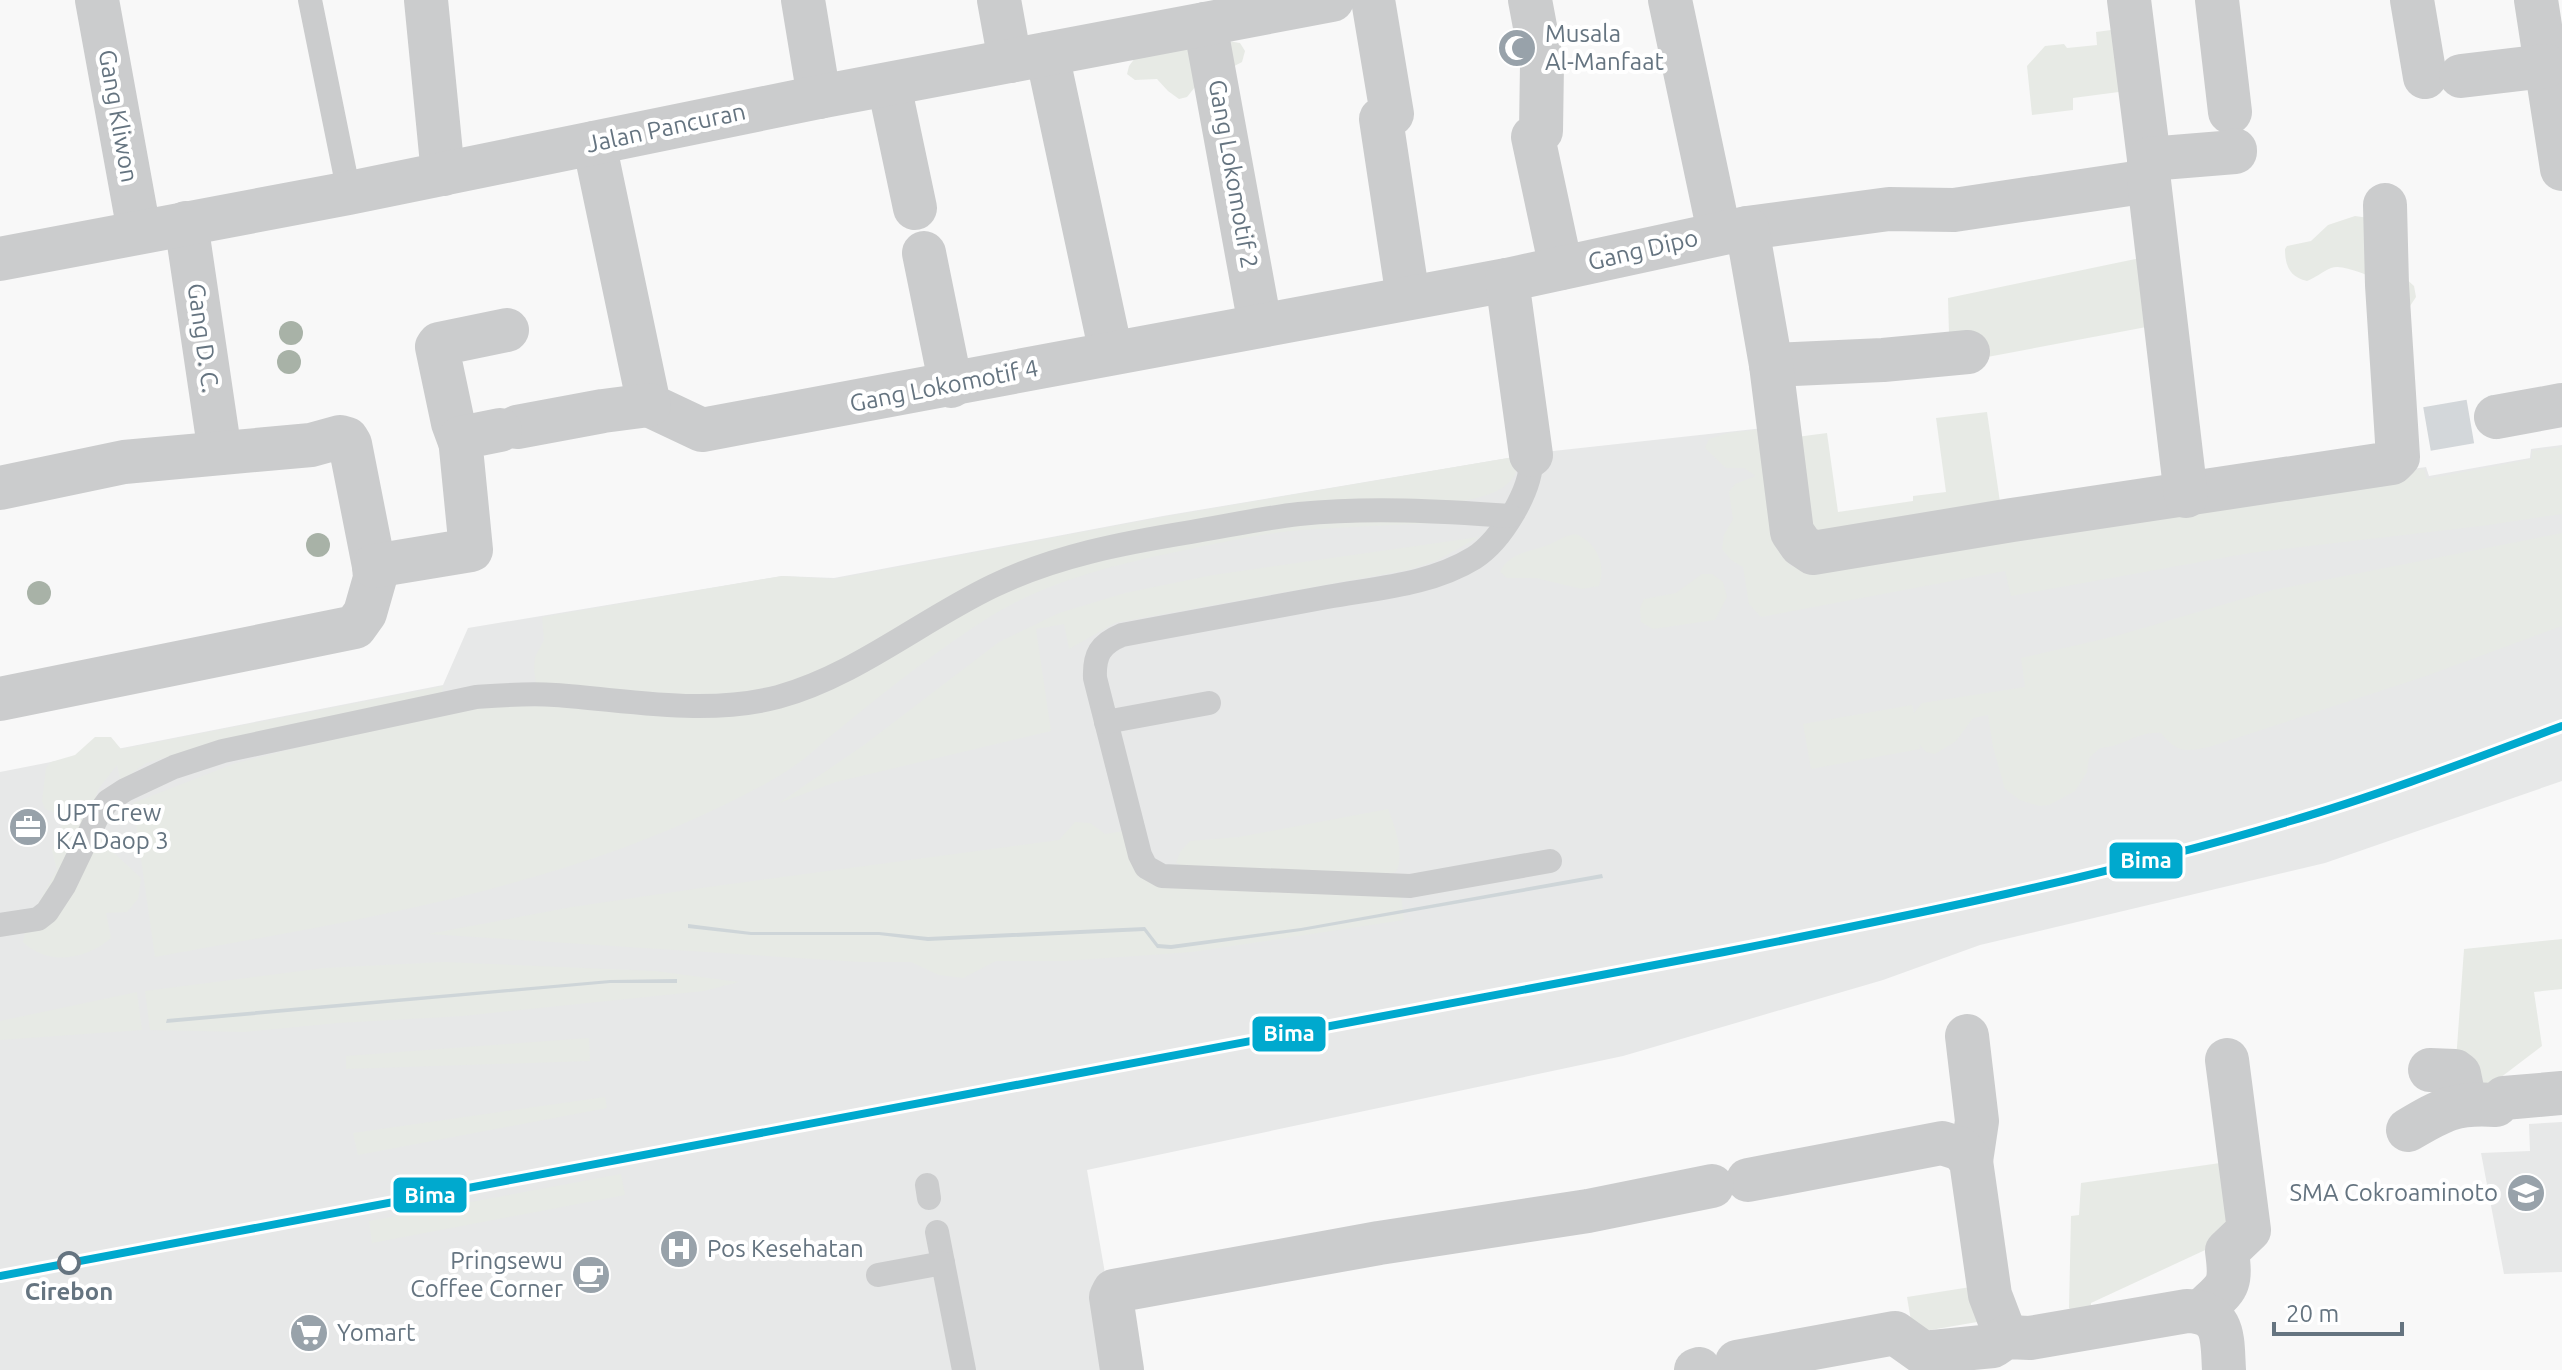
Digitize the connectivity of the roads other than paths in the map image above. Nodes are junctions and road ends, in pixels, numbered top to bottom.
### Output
1 (97, 0) edge
2 (310, 0) edge
3 (426, 0) edge
4 (803, 0) edge
5 (999, 0) edge
6 (1332, 0) edge
7 (1373, 0) edge
8 (1530, 0) edge
9 (1670, 0) edge
10 (2129, 0) edge
11 (2217, 0) edge
12 (2412, 0) edge
13 (2536, 0) edge
14 (1248, 7) edge
15 (1205, 24) junction
16 (1029, 58) junction
17 (2546, 66) junction
18 (889, 85) junction
19 (819, 97) junction
20 (594, 143) junction
21 (2562, 169) edge
22 (2149, 170) junction
23 (443, 174) junction
24 (349, 193) junction
25 (2385, 205) dead end
26 (915, 208) dead end
27 (186, 223) junction
28 (1733, 230) junction
29 (139, 231) junction
30 (924, 253) dead end
31 (0, 259) edge
32 (1561, 268) junction
33 (1507, 280) junction
34 (1408, 298) junction
35 (1260, 325) junction
36 (507, 330) dead end
37 (1968, 352) dead end
38 (1111, 353) junction
39 (1771, 365) junction
40 (951, 386) junction
41 (649, 405) junction
42 (2562, 405) edge
43 (2496, 417) tunnel mouth
44 (492, 433) junction
45 (220, 453) junction
46 (1531, 455) joint
47 (0, 488) edge
48 (2186, 496) junction
49 (1511, 516) junction
50 (374, 566) junction
51 (0, 699) edge
52 (1209, 703) dead end
53 (1106, 722) junction
54 (1550, 861) dead end
55 (0, 925) edge
56 (1967, 1036) dead end
57 (2227, 1060) dead end
58 (2430, 1070) dead end
59 (2562, 1093) edge
60 (2465, 1103) junction
61 (2408, 1130) dead end
62 (1971, 1161) junction
63 (937, 1232) dead end
64 (943, 1263) junction
65 (878, 1275) dead end
66 (2210, 1319) junction
67 (2006, 1337) junction
68 (1711, 1367) edge
69 (964, 1370) edge
70 (1122, 1370) edge
71 (2224, 1370) edge

1 - 29 street, Gang Kliwon
2 - 24 lane
3 - 23 street
4 - 19 street
5 - 16 street
6 - 14 street, Jalan Pancuran
7 - 34 street
8 - 32 street
9 - 28 street, Gang Dipo
10 - 22 street
11 - 22 street
12 - 17 street
13 - 17 street
14 - 15 street, Jalan Pancuran
15 - 16 street, Jalan Pancuran
15 - 35 street, Gang Lokomotif 2
16 - 18 street, Jalan Pancuran
16 - 38 street
17 - 21 street
18 - 19 street, Jalan Pancuran
18 - 26 street
19 - 20 street, Jalan Pancuran
20 - 23 street, Jalan Pancuran
20 - 41 street
22 - 28 street
22 - 48 street
23 - 24 street, Jalan Pancuran
24 - 27 street, Jalan Pancuran
25 - 48 street
27 - 29 street, Jalan Pancuran
27 - 45 street, Gang D. C.
28 - 32 street, Gang Dipo
28 - 39 street
29 - 31 street, Jalan Pancuran
30 - 40 street
32 - 33 street, Gang Dipo
33 - 34 street, Gang Lokomotif 4
33 - 46 street
34 - 35 street, Gang Lokomotif 4
35 - 38 street, Gang Lokomotif 4
36 - 44 street
37 - 39 street
38 - 40 street, Gang Lokomotif 4
39 - 48 street
40 - 41 street, Gang Lokomotif 4
41 - 44 street
42 - 43 street
44 - 50 street
45 - 47 street
45 - 50 street
46 - 49 lane
49 - 53 lane
49 - 55 lane
50 - 51 street
52 - 53 lane
53 - 54 lane
56 - 62 street
57 - 66 street
58 - 60 street
59 - 60 street
60 - 61 street
62 - 67 street
62 - 70 street
63 - 64 lane
64 - 65 lane
64 - 69 lane
66 - 67 street
66 - 71 street
67 - 68 street

